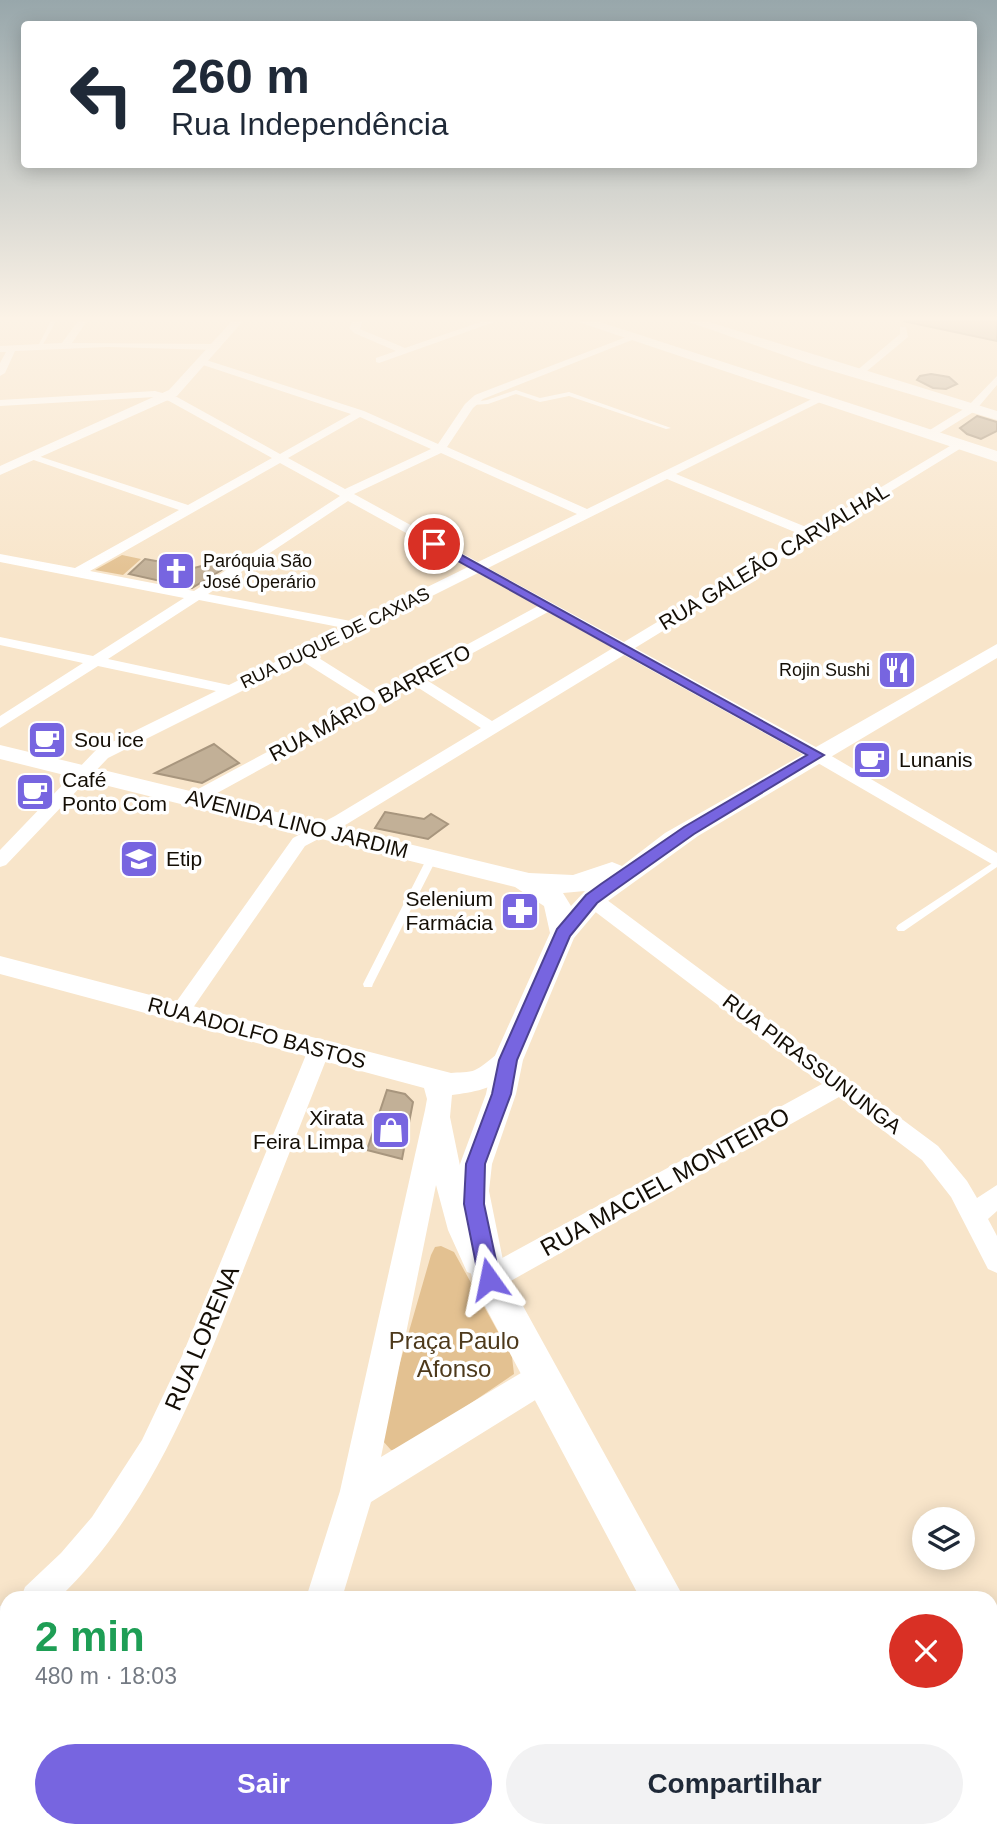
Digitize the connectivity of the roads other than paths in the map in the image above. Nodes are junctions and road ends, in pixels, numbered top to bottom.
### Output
1 (143, 407) edge
2 (186, 407) edge
3 (341, 407) edge
4 (468, 407) edge
5 (606, 407) edge
6 (803, 407) edge
7 (842, 407) edge
8 (964, 407) edge
9 (973, 407) edge
10 (971, 409) junction
11 (360, 413) junction
12 (997, 416) edge
13 (668, 428) dead end
14 (929, 435) junction
15 (959, 445) junction
16 (440, 449) junction
17 (31, 457) junction
18 (997, 457) edge
19 (279, 458) junction
20 (0, 471) edge
21 (668, 475) junction
22 (347, 495) junction
23 (187, 509) junction
24 (588, 514) junction
25 (811, 534) junction
26 (0, 558) edge
27 (478, 568) junction
28 (77, 573) junction
29 (197, 596) junction
30 (547, 607) junction
31 (359, 627) junction
32 (0, 641) edge
33 (625, 648) junction
34 (997, 650) edge
35 (302, 654) junction
36 (95, 661) junction
37 (414, 679) junction
38 (231, 690) junction
39 (375, 700) junction
40 (0, 723) edge
41 (492, 727) junction
42 (0, 752) edge
43 (817, 755) junction
44 (83, 772) junction
45 (193, 799) junction
46 (321, 830) junction
47 (689, 831) junction
48 (432, 858) junction
49 (0, 861) edge
50 (997, 862) edge
51 (523, 880) junction
52 (592, 899) junction
53 (901, 928) dead end
54 (563, 933) junction
55 (0, 964) edge
56 (368, 984) dead end
57 (179, 1013) junction
58 (319, 1050) junction
59 (508, 1060) junction
60 (841, 1085) junction
61 (437, 1096) junction
62 (997, 1196) edge
63 (974, 1216) junction
64 (997, 1261) edge
65 (489, 1279) junction
66 (542, 1378) junction
67 (358, 1490) junction
68 (45, 1591) edge
69 (326, 1591) edge
70 (659, 1591) edge

1 - 17 street
2 - 19 street
3 - 11 street
4 - 16 street
5 - 13 lane
6 - 21 street, RUA DUQUE DE CAXIAS
7 - 14 main road
8 - 10 main road
9 - 10 street
10 - 12 main road
10 - 14 street
11 - 16 street
11 - 19 street
14 - 15 main road
15 - 18 main road
15 - 25 street, RUA GALEÃO CARVALHAL
16 - 22 street
16 - 24 street
17 - 20 street
17 - 23 street
19 - 22 street
19 - 23 street
21 - 24 street, RUA DUQUE DE CAXIAS
21 - 25 street
22 - 27 street
22 - 29 street
23 - 28 street
24 - 27 street, RUA DUQUE DE CAXIAS
25 - 33 street, RUA GALEÃO CARVALHAL
26 - 28 street
27 - 30 street
27 - 31 street, RUA DUQUE DE CAXIAS
28 - 29 street
29 - 31 street
29 - 36 street
30 - 33 street
30 - 37 street, RUA MÁRIO BARRETO
31 - 35 street, RUA DUQUE DE CAXIAS
32 - 36 street
33 - 41 street, RUA GALEÃO CARVALHAL
33 - 43 street
34 - 43 main road
35 - 38 street, RUA DUQUE DE CAXIAS
35 - 39 street
36 - 38 street
36 - 40 street
37 - 39 street, RUA MÁRIO BARRETO
37 - 41 street
38 - 44 street, RUA DUQUE DE CAXIAS
39 - 45 street, RUA MÁRIO BARRETO
41 - 46 street, RUA GALEÃO CARVALHAL
42 - 44 main road, AVENIDA LINO JARDIM
43 - 47 main road
43 - 50 street
44 - 45 main road, AVENIDA LINO JARDIM
44 - 49 street, RUA DUQUE DE CAXIAS
45 - 46 main road, AVENIDA LINO JARDIM
46 - 48 main road, AVENIDA LINO JARDIM
46 - 57 street, RUA GALEÃO CARVALHAL
47 - 51 main road
47 - 52 main road
48 - 51 main road, AVENIDA LINO JARDIM
48 - 56 lane
50 - 53 lane
51 - 54 main road, AVENIDA LINO JARDIM
52 - 54 main road
52 - 60 street, RUA PIRASSUNUNGA
54 - 59 main road
55 - 57 street, RUA ADOLFO BASTOS
57 - 58 street, RUA ADOLFO BASTOS
58 - 61 street, RUA ADOLFO BASTOS
58 - 68 street, RUA LORENA
59 - 61 street, RUA ADOLFO BASTOS
59 - 65 main road
60 - 63 street, RUA PIRASSUNUNGA
60 - 65 street, RUA MACIEL MONTEIRO
61 - 65 street
61 - 67 street
62 - 63 street
63 - 64 street, RUA PIRASSUNUNGA
65 - 66 main road
66 - 67 street
66 - 70 main road
67 - 69 street

